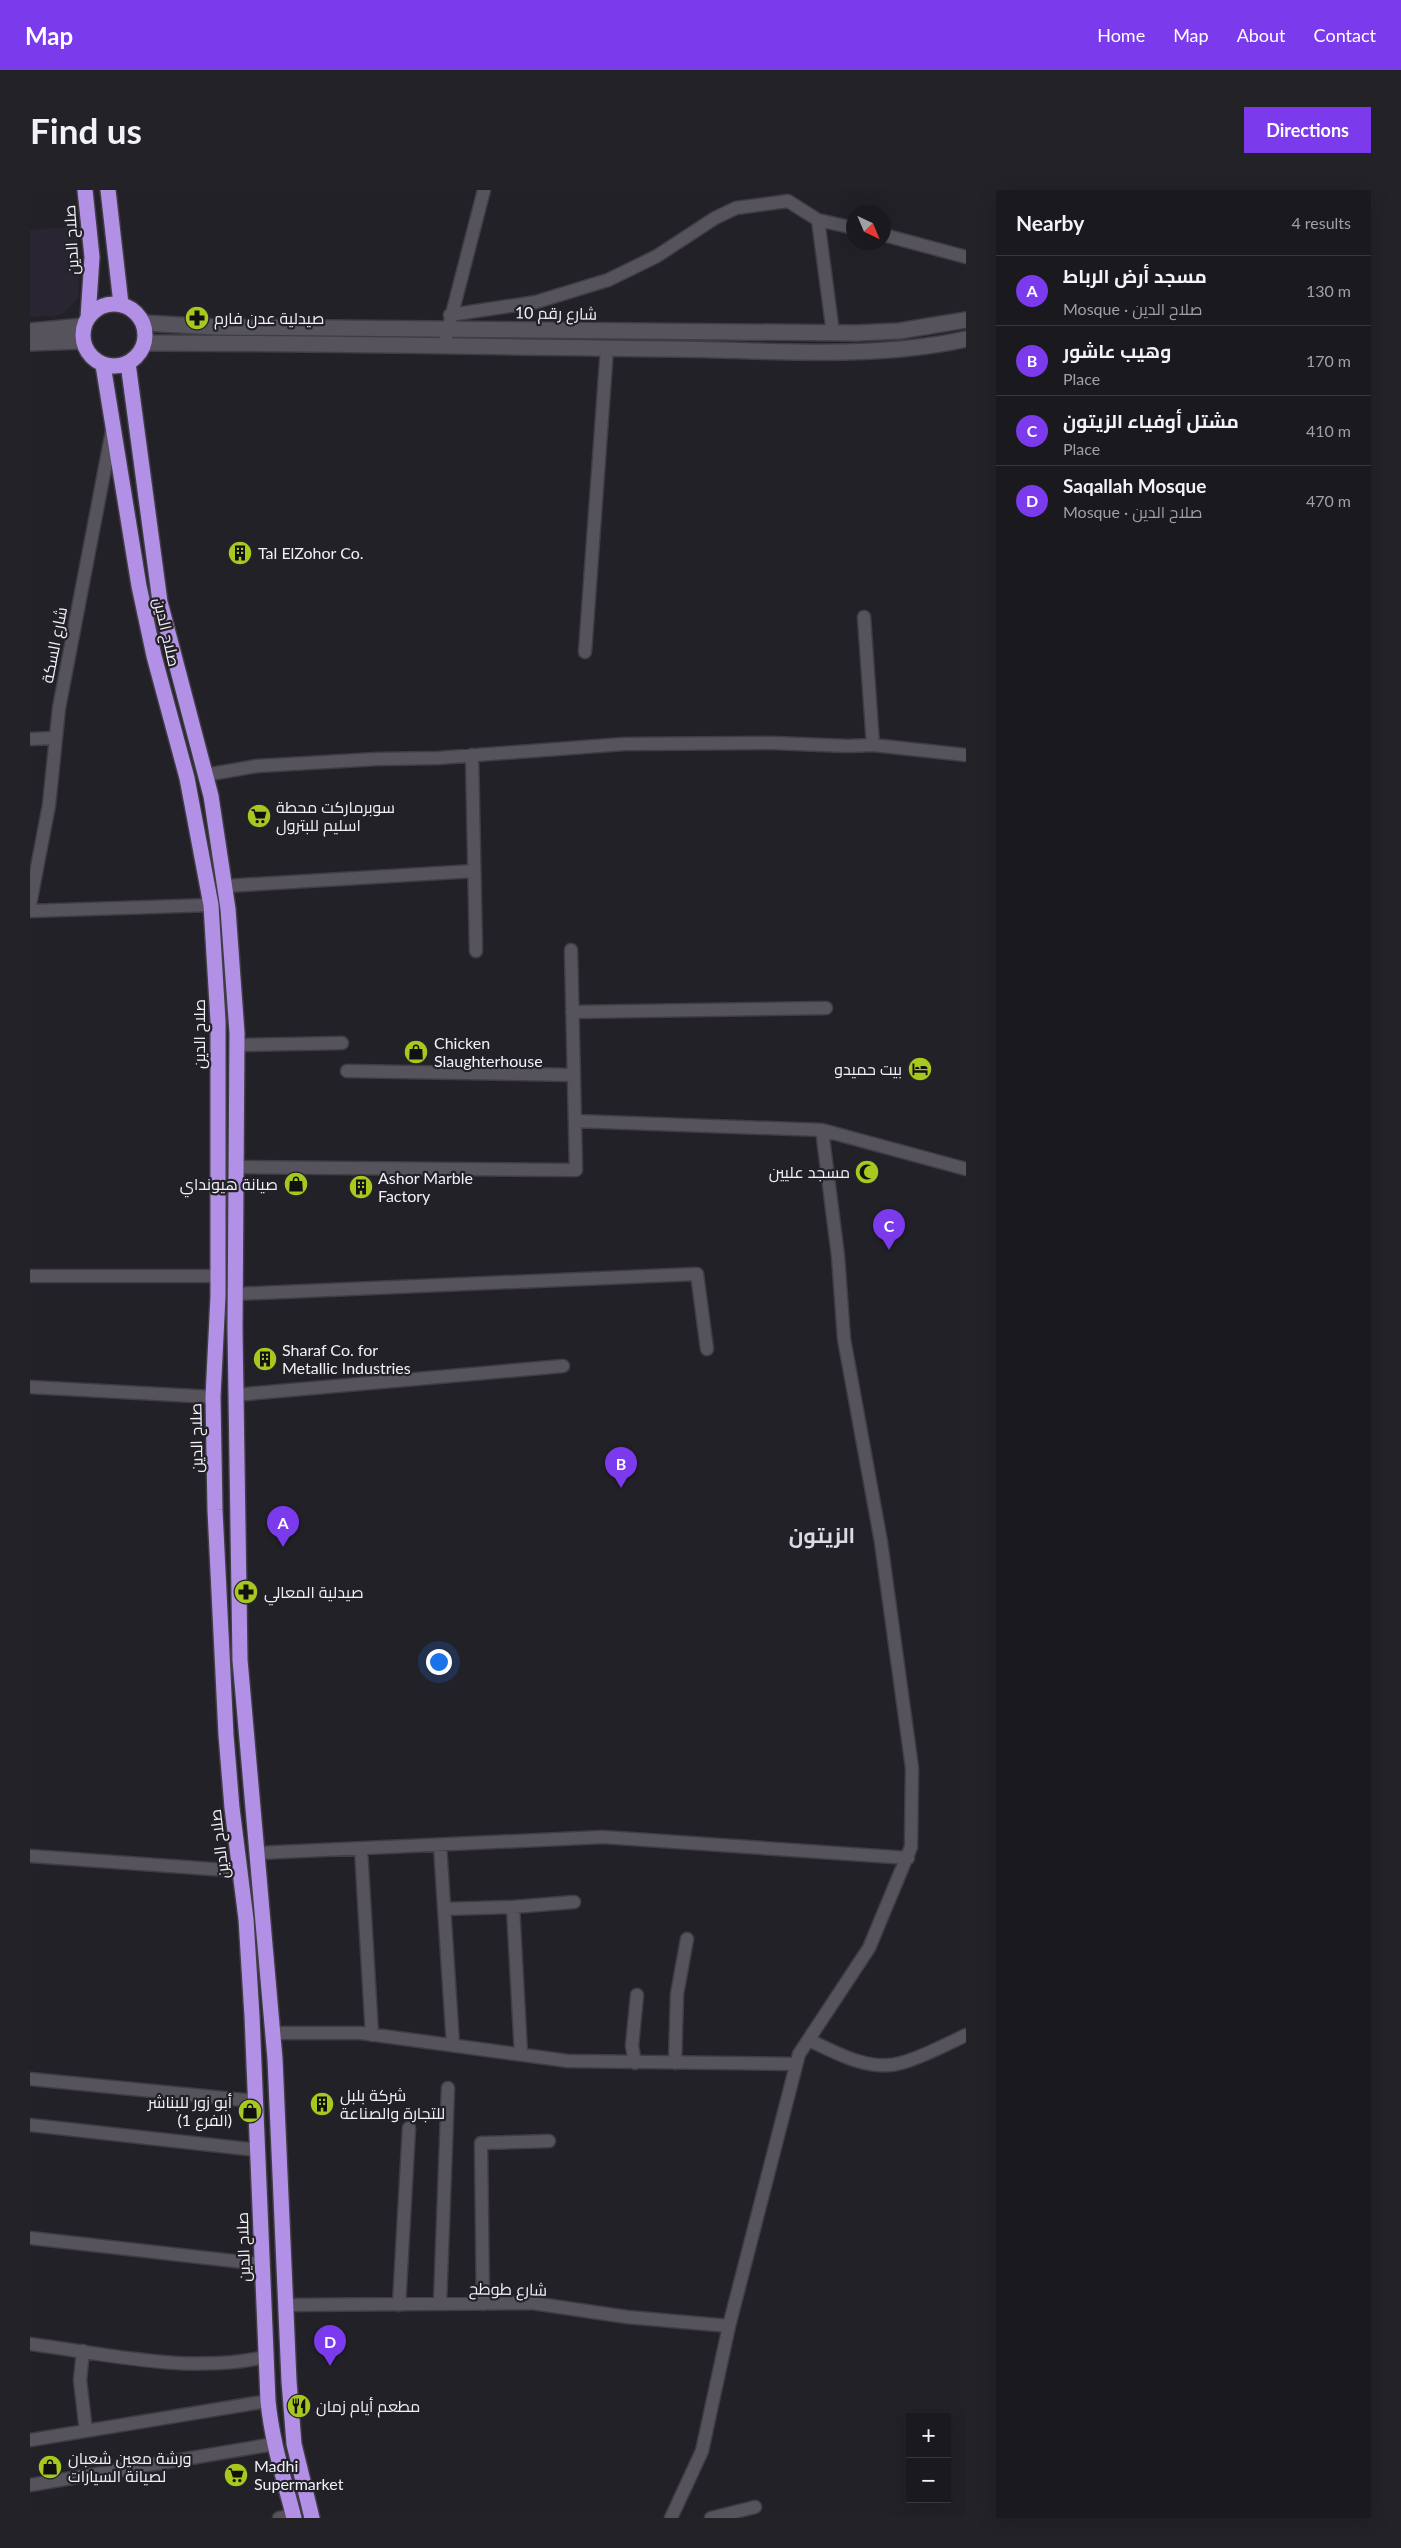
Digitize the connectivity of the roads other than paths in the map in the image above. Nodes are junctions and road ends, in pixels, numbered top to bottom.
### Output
1 (85, 190) edge
2 (108, 190) edge
3 (484, 190) edge
4 (818, 220) junction
5 (846, 226) edge
6 (891, 237) edge
7 (966, 258) edge
8 (121, 304) junction
9 (966, 320) edge
10 (449, 321) junction
11 (86, 322) junction
12 (144, 323) junction
13 (30, 331) edge
14 (833, 333) junction
15 (966, 340) edge
16 (83, 341) junction
17 (30, 343) edge
18 (145, 343) junction
19 (444, 345) junction
20 (607, 348) junction
21 (128, 363) junction
22 (103, 365) junction
23 (113, 424) junction
24 (864, 617) dead end
25 (585, 652) dead end
26 (55, 738) junction
27 (30, 739) edge
28 (873, 745) junction
29 (472, 755) junction
30 (966, 755) edge
31 (205, 774) junction
32 (474, 871) junction
33 (225, 886) junction
34 (30, 904) edge
35 (211, 905) junction
36 (30, 911) edge
37 (571, 950) dead end
38 (476, 951) dead end
39 (826, 1008) dead end
40 (572, 1012) junction
41 (342, 1043) dead end
42 (236, 1045) junction
43 (347, 1071) dead end
44 (574, 1075) junction
45 (575, 1121) junction
46 (822, 1130) junction
47 (236, 1167) junction
48 (966, 1169) edge
49 (30, 1276) edge
50 (217, 1276) junction
51 (235, 1294) junction
52 (707, 1349) dead end
53 (564, 1366) dead end
54 (30, 1387) edge
55 (235, 1395) junction
56 (213, 1397) junction
57 (440, 1845) junction
58 (361, 1849) junction
59 (258, 1853) junction
60 (30, 1856) edge
61 (908, 1858) junction
62 (240, 1871) junction
63 (574, 1902) dead end
64 (513, 1907) junction
65 (444, 1909) junction
66 (688, 1939) dead end
67 (637, 1996) dead end
68 (273, 2033) junction
69 (372, 2035) junction
70 (966, 2036) edge
71 (809, 2040) junction
72 (453, 2045) junction
73 (520, 2054) junction
74 (635, 2063) junction
75 (675, 2063) junction
76 (796, 2064) junction
77 (30, 2079) edge
78 (448, 2088) dead end
79 (256, 2101) junction
80 (30, 2125) edge
81 (409, 2128) dead end
82 (549, 2141) dead end
83 (257, 2150) junction
84 (30, 2238) edge
85 (262, 2264) junction
86 (440, 2304) junction
87 (483, 2304) junction
88 (285, 2305) junction
89 (399, 2305) junction
90 (729, 2326) junction
91 (30, 2344) edge
92 (83, 2351) junction
93 (265, 2357) junction
94 (268, 2401) junction
95 (86, 2431) junction
96 (30, 2440) edge
97 (274, 2444) junction
98 (30, 2485) edge
99 (754, 2507) dead end
100 (289, 2517) edge
101 (312, 2518) edge
102 (671, 2518) edge
103 (710, 2518) edge

1 - 11 highway, صلاح الدين
2 - 8 highway
3 - 10 street
4 - 5 street
4 - 10 street
4 - 14 street
6 - 7 street
8 - 11 highway
8 - 12 highway
9 - 14 main road, شارع رقم 10
10 - 12 main road, شارع رقم 10
10 - 14 main road, شارع رقم 10
10 - 19 street
11 - 13 main road
11 - 16 highway
12 - 18 highway
15 - 20 main road
16 - 17 main road
16 - 22 highway
18 - 19 main road
18 - 21 highway
19 - 20 main road
20 - 25 street
21 - 22 highway
21 - 31 highway, صلاح الدين
22 - 23 highway, صلاح الدين
23 - 26 street, شارع السكة
23 - 35 highway, صلاح الدين
24 - 28 street
26 - 27 street
26 - 34 street, شارع السكة
28 - 29 street
28 - 30 street
29 - 31 street
29 - 32 street
31 - 33 highway, صلاح الدين
32 - 33 street
32 - 38 street
33 - 42 highway, صلاح الدين
35 - 36 street
35 - 50 highway, صلاح الدين
37 - 40 street
39 - 40 street
40 - 44 street
41 - 42 street
42 - 47 highway, صلاح الدين
43 - 44 street
44 - 45 street
45 - 46 street
45 - 47 street
46 - 48 street
46 - 61 street
47 - 51 highway, صلاح الدين
49 - 50 street
50 - 56 highway, صلاح الدين
51 - 52 street
51 - 55 highway, صلاح الدين
53 - 55 street
54 - 56 street
55 - 59 highway, صلاح الدين
56 - 62 highway, صلاح الدين
57 - 58 street
57 - 61 street
57 - 65 street
58 - 59 street
58 - 69 street
59 - 68 highway, صلاح الدين
60 - 62 street
61 - 71 street
62 - 79 highway, صلاح الدين
63 - 64 street
64 - 65 street
64 - 73 street
65 - 72 street
66 - 75 street
67 - 74 street
68 - 69 street
68 - 88 highway, صلاح الدين
69 - 72 street
70 - 71 street
71 - 76 street
72 - 73 street
73 - 74 street
74 - 75 street
75 - 76 street
76 - 90 street
77 - 79 street
78 - 86 street
79 - 83 highway, صلاح الدين
80 - 83 street
81 - 89 street
82 - 87 street
83 - 85 highway, صلاح الدين
84 - 85 street
85 - 93 highway, صلاح الدين
86 - 87 street, شارع طوطح
86 - 89 street, شارع طوطح
87 - 90 street, شارع طوطح
88 - 89 street, شارع طوطح
88 - 101 highway, صلاح الدين
90 - 102 street
91 - 92 street
92 - 93 street
92 - 95 street
93 - 94 highway, صلاح الدين
94 - 95 street
94 - 97 highway, صلاح الدين
95 - 96 street
97 - 98 street
97 - 100 highway, صلاح الدين
99 - 103 street

